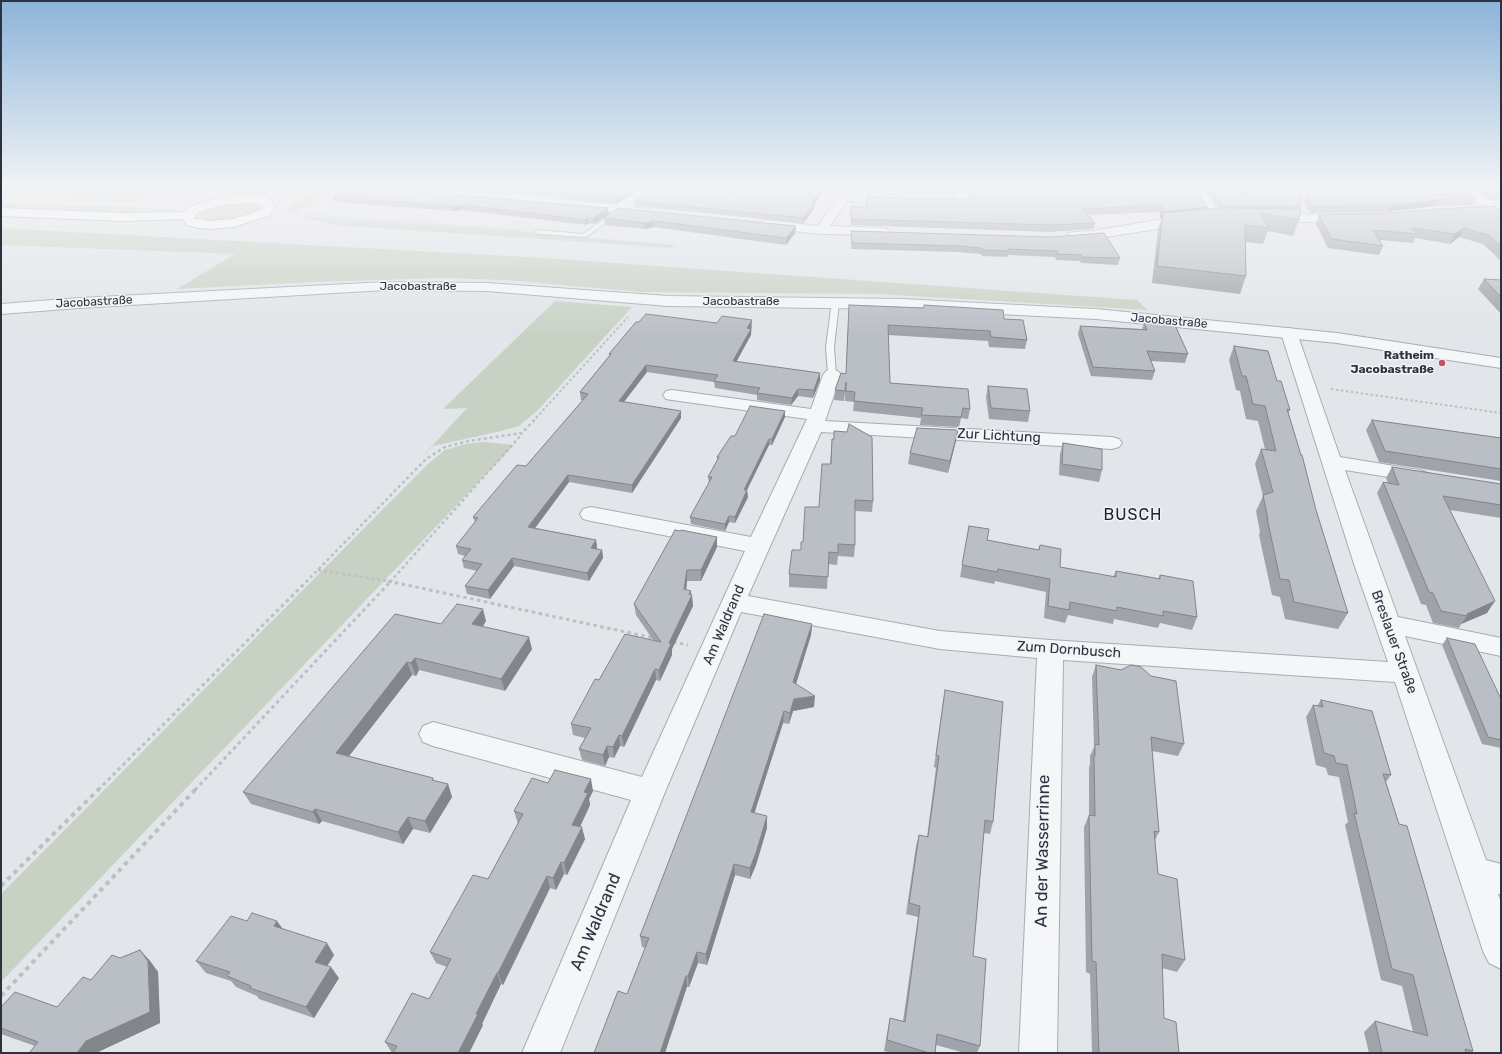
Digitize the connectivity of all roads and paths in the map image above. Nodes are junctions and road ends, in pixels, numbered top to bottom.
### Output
1 (642, 299) junction
2 (835, 303) junction
3 (1, 309) edge
4 (1289, 333) junction
5 (1501, 363) edge
6 (832, 375) joint
7 (1307, 386) junction
8 (672, 395) dead end
9 (1501, 413) edge
10 (815, 420) junction
11 (522, 433) junction
12 (1112, 443) dead end
13 (1332, 462) junction
14 (1435, 479) edge
15 (591, 514) dead end
16 (758, 546) junction
17 (318, 570) junction
18 (391, 581) junction
19 (734, 602) junction
20 (1388, 624) junction
21 (660, 639) edge
22 (667, 641) edge
23 (1501, 647) edge
24 (1050, 650) junction
25 (714, 651) junction
26 (1406, 674) junction
27 (433, 734) dead end
28 (650, 792) junction
29 (1487, 876) edge
30 (1, 886) edge
31 (1501, 951) edge
32 (1, 996) edge
33 (540, 1053) edge
34 (1038, 1053) edge

1 - 2 street, Jacobastraße
1 - 3 street, Jacobastraße
1 - 11 path
2 - 4 street, Jacobastraße
2 - 6 lane, Am Waldrand
4 - 5 street, Jacobastraße
4 - 7 street, Breslauer Straße
6 - 10 street, Am Waldrand
7 - 9 path
7 - 13 street, Breslauer Straße
8 - 10 street
10 - 12 street, Zur Lichtung
10 - 16 street, Am Waldrand
11 - 17 path
11 - 18 path
13 - 14 street
13 - 20 street, Breslauer Straße
15 - 16 street
16 - 19 street, Am Waldrand
17 - 18 path
17 - 30 path
18 - 21 path
18 - 32 path
19 - 24 street, Zum Dornbusch
19 - 25 street, Am Waldrand
20 - 23 street
20 - 26 street, Breslauer Straße
22 - 25 path
24 - 26 street, Zum Dornbusch
24 - 34 street, An der Wasserrinne
25 - 28 street, Am Waldrand
26 - 29 street, Breslauer Straße
27 - 28 street
28 - 33 street, Am Waldrand
29 - 31 street, Breslauer Straße

